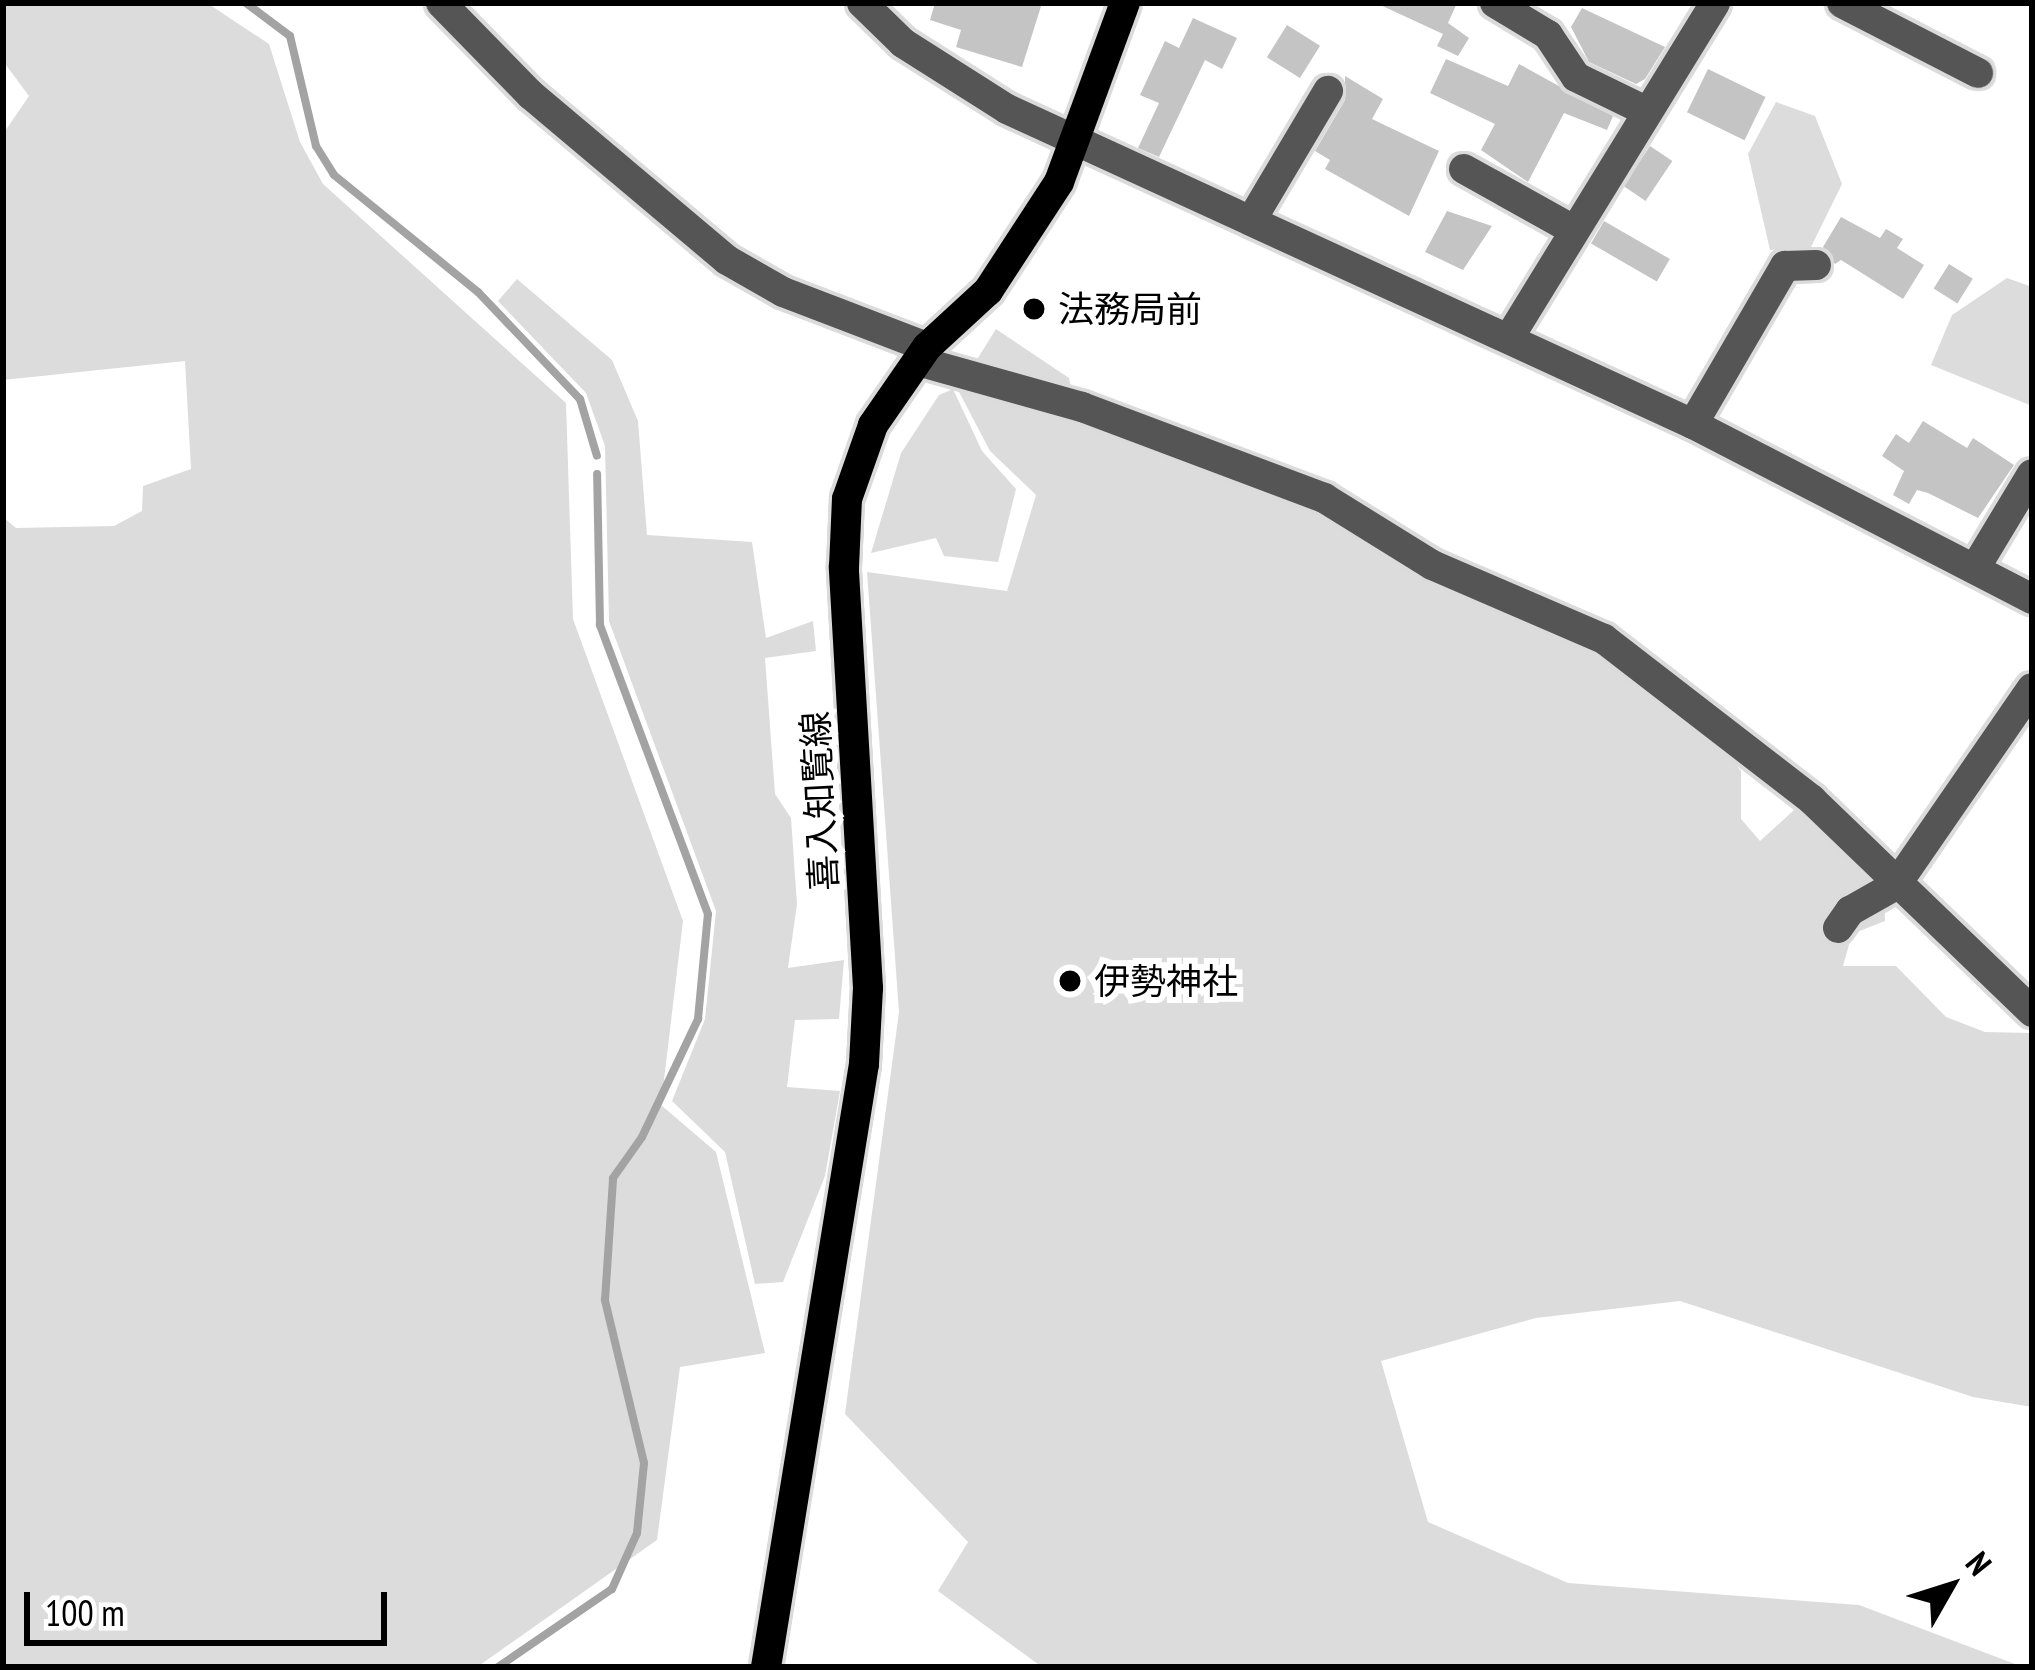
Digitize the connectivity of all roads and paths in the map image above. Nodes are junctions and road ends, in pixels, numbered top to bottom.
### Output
1 (441, 3) edge
2 (862, 3) edge
3 (1125, 3) edge
4 (1495, 3) edge
5 (1715, 3) edge
6 (1841, 3) edge
7 (1978, 74) dead end
8 (1328, 92) dead end
9 (1644, 110) junction
10 (1074, 137) junction
11 (1464, 169) dead end
12 (1252, 219) junction
13 (1573, 229) junction
14 (1816, 265) dead end
15 (1509, 338) junction
16 (923, 354) junction
17 (1693, 424) junction
18 (2032, 474) edge
19 (1977, 565) junction
20 (2032, 599) edge
21 (2032, 688) edge
22 (1896, 885) junction
23 (1838, 928) dead end
24 (2032, 1012) edge
25 (766, 1667) edge

1 - 16 street
2 - 10 street
3 - 10 main road, 喜入知覧線
4 - 9 street
5 - 9 street
6 - 7 street
8 - 12 street
9 - 13 street
10 - 12 street
10 - 16 main road, 喜入知覧線
11 - 13 street
12 - 15 street
13 - 15 street
14 - 17 street
15 - 17 street
16 - 22 street
16 - 25 main road, 喜入知覧線
17 - 19 street
18 - 19 street
19 - 20 street
21 - 22 street
22 - 23 street
22 - 24 street

